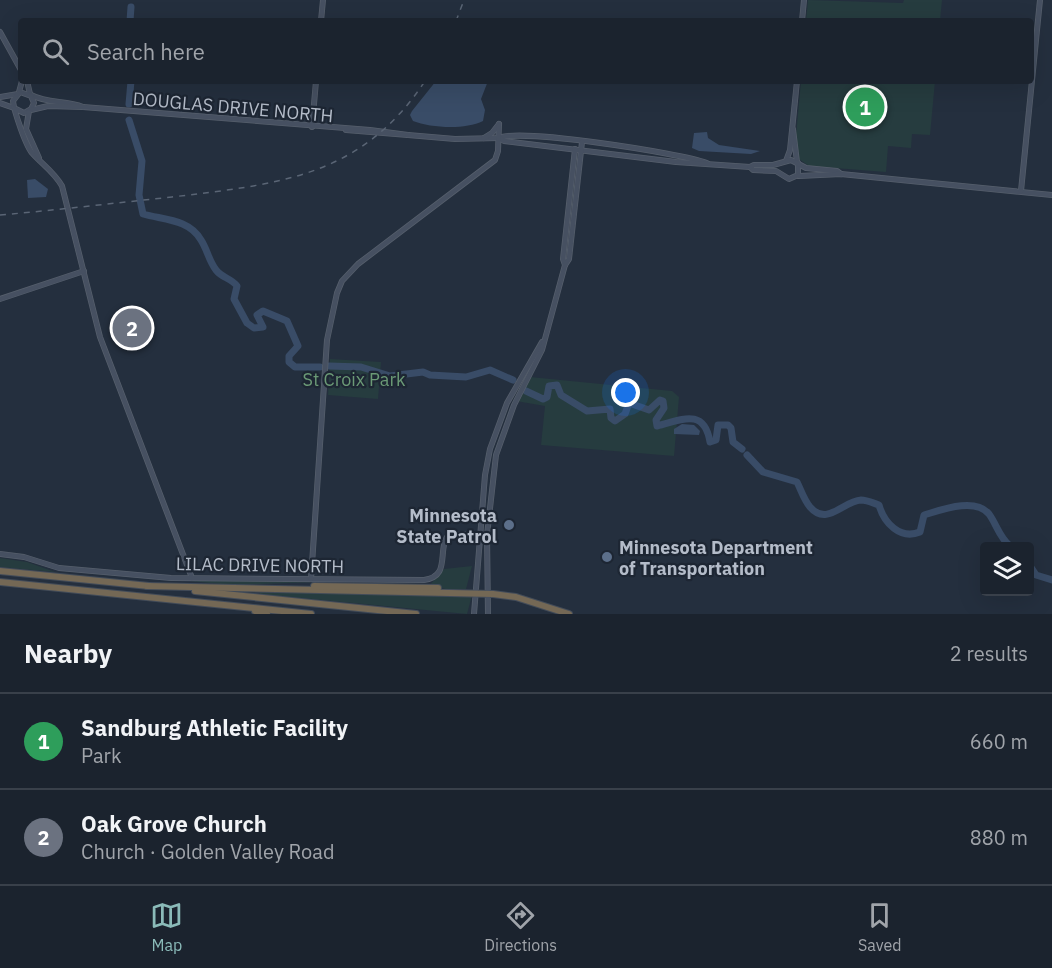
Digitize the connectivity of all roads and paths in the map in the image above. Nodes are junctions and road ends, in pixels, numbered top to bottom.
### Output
1 (323, 0) edge
2 (804, 0) edge
3 (1040, 0) edge
4 (321, 18) edge
5 (802, 18) edge
6 (0, 32) edge
7 (1034, 60) edge
8 (18, 65) edge
9 (21, 84) edge
10 (28, 84) edge
11 (316, 84) edge
12 (797, 84) edge
13 (1032, 84) edge
14 (18, 94) junction
15 (30, 95) junction
16 (0, 97) edge
17 (0, 103) edge
18 (83, 107) junction
19 (16, 109) junction
20 (30, 110) junction
21 (312, 127) junction
22 (793, 128) junction
23 (499, 138) junction
24 (483, 139) junction
25 (579, 142) junction
26 (578, 150) junction
27 (39, 158) junction
28 (785, 161) junction
29 (797, 162) junction
30 (710, 163) junction
31 (750, 167) junction
32 (841, 174) junction
33 (783, 175) junction
34 (796, 177) junction
35 (1021, 191) junction
36 (1052, 195) edge
37 (84, 271) junction
38 (0, 299) edge
39 (543, 340) junction
40 (480, 535) junction
41 (487, 536) junction
42 (0, 554) edge
43 (0, 571) edge
44 (192, 578) junction
45 (311, 579) junction
46 (0, 582) edge
47 (147, 586) junction
48 (475, 593) junction
49 (490, 594) junction
50 (234, 606) junction
51 (267, 614) edge
52 (311, 614) edge
53 (416, 614) edge
54 (474, 614) edge
55 (488, 614) edge
56 (569, 614) edge

1 - 4 street
2 - 5 street
3 - 7 street
6 - 8 street
9 - 14 street
10 - 15 street
11 - 21 street
12 - 22 street
13 - 35 street
14 - 15 street
14 - 16 street
14 - 19 street
15 - 18 street, DOUGLAS DRIVE NORTH
15 - 20 street
17 - 19 street
18 - 20 street, DOUGLAS DRIVE NORTH
18 - 21 street, DOUGLAS DRIVE NORTH
19 - 20 street
19 - 27 street
20 - 27 street
21 - 24 street, DOUGLAS DRIVE NORTH
22 - 28 street
22 - 29 street
23 - 24 street, DOUGLAS DRIVE NORTH
23 - 24 street
23 - 25 street, DOUGLAS DRIVE NORTH
23 - 26 street, DOUGLAS DRIVE NORTH
23 - 45 street
25 - 26 street
25 - 30 street, DOUGLAS DRIVE NORTH
26 - 30 street, DOUGLAS DRIVE NORTH
26 - 39 street
27 - 37 street
28 - 29 street, DOUGLAS DRIVE NORTH
28 - 31 street, DOUGLAS DRIVE NORTH
28 - 33 street
29 - 32 street, DOUGLAS DRIVE NORTH
29 - 34 street
30 - 31 street, DOUGLAS DRIVE NORTH
31 - 33 street, DOUGLAS DRIVE NORTH
32 - 34 street, DOUGLAS DRIVE NORTH
32 - 35 street, DOUGLAS DRIVE NORTH
33 - 34 street, DOUGLAS DRIVE NORTH
35 - 36 street, DOUGLAS DRIVE NORTH
37 - 38 street
37 - 44 street
39 - 40 street
39 - 41 street
40 - 41 street, LILAC DRIVE NORTH
40 - 45 street, LILAC DRIVE NORTH
40 - 48 street
41 - 49 street
42 - 44 street, LILAC DRIVE NORTH
43 - 47 highway
44 - 45 street, LILAC DRIVE NORTH
46 - 50 highway
47 - 48 highway
47 - 53 highway
48 - 49 highway
48 - 54 street
49 - 55 street
49 - 56 highway
50 - 51 highway
50 - 52 highway

